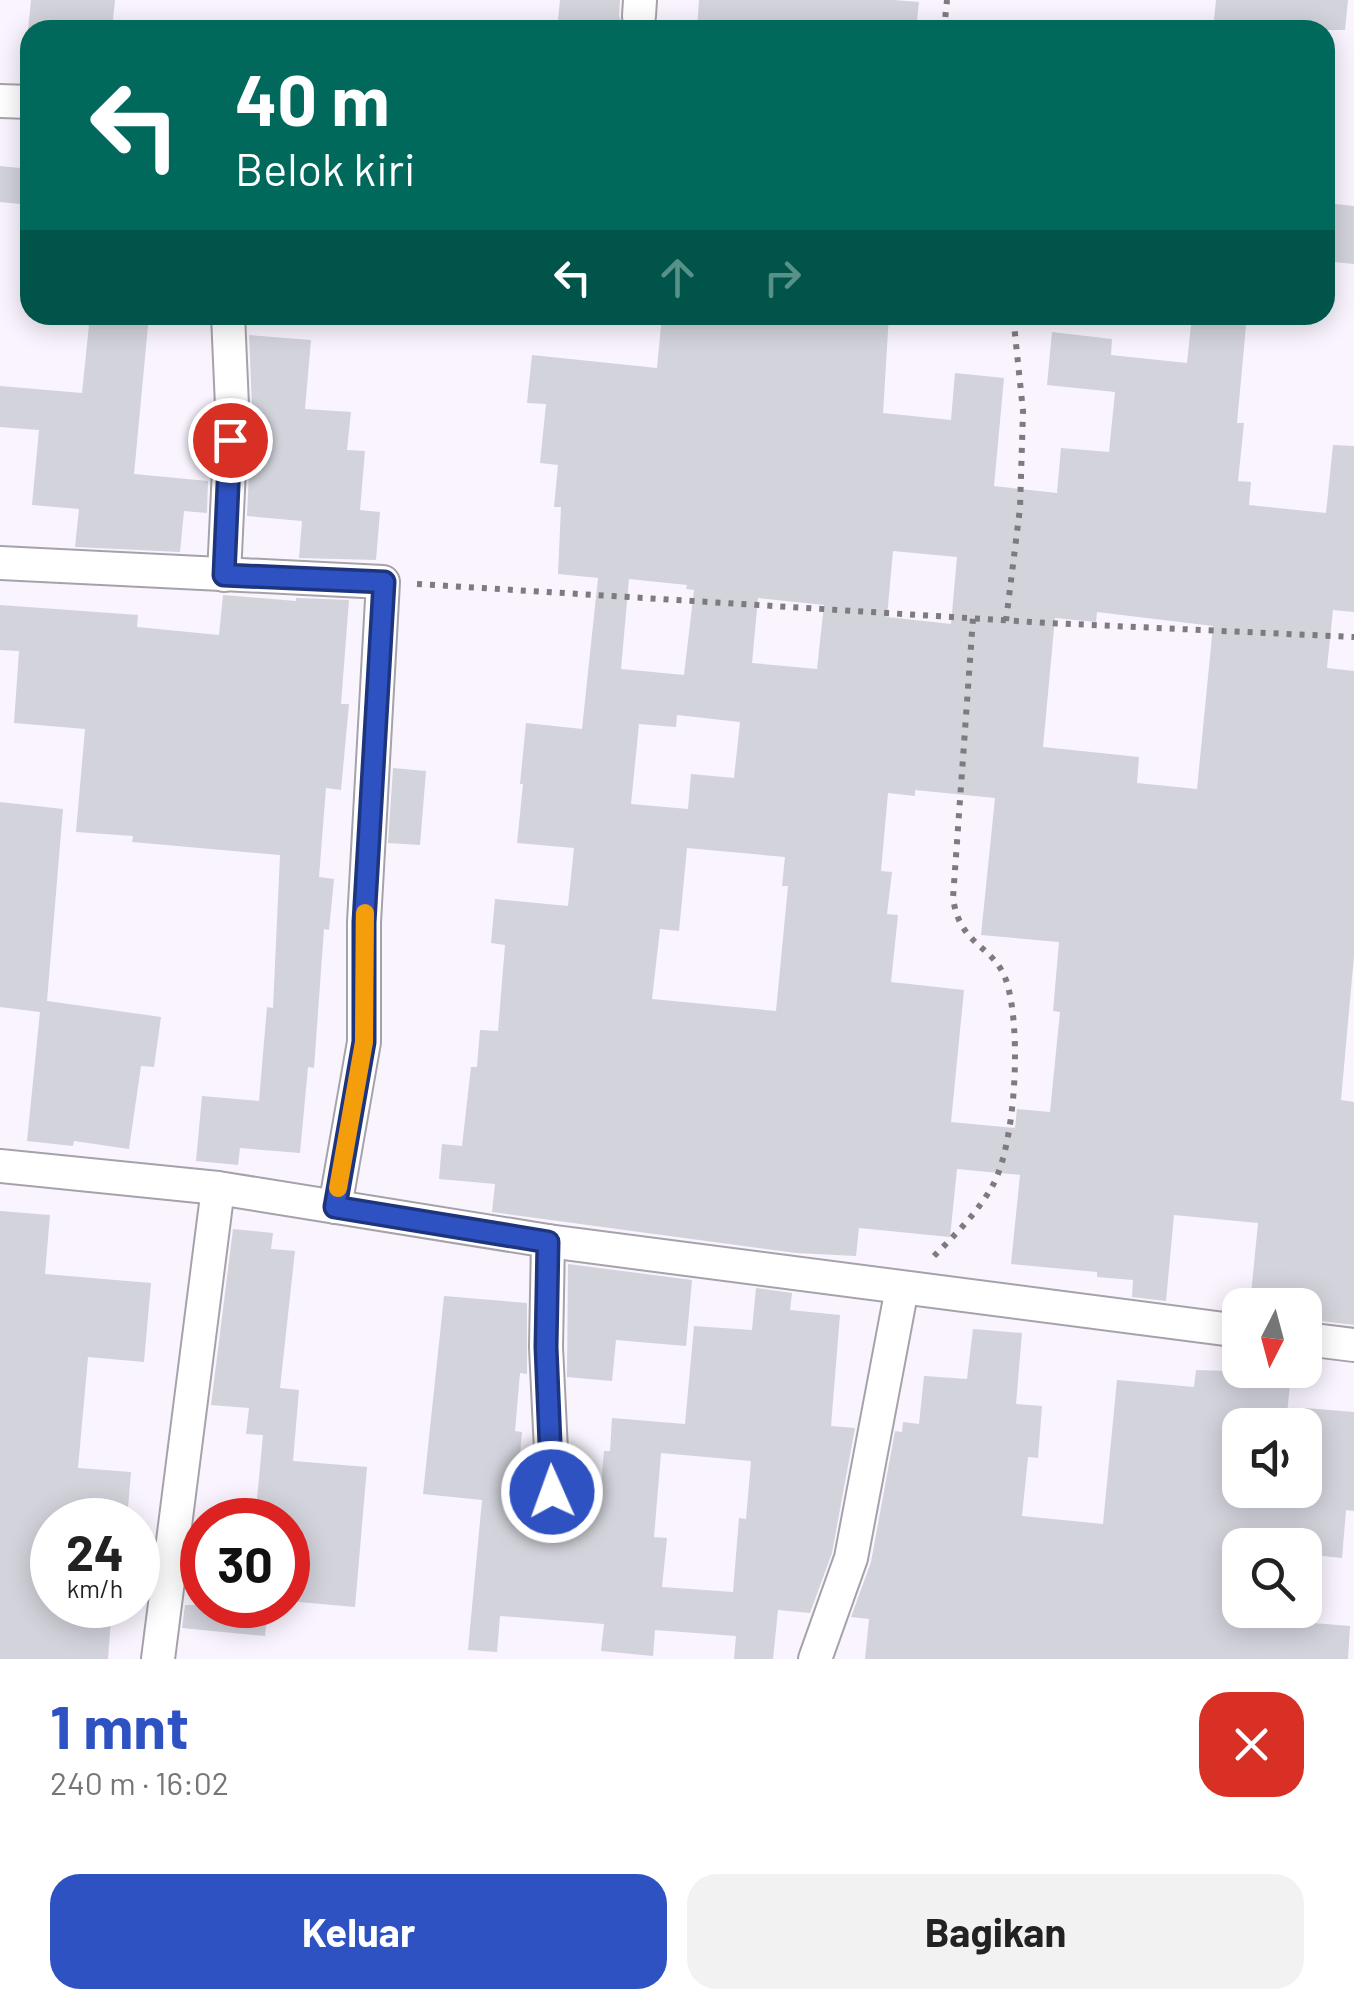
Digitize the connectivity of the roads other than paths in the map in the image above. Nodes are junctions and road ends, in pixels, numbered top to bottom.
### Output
1 (228, 325) edge
2 (0, 562) edge
3 (224, 575) junction
4 (0, 1166) edge
5 (218, 1188) junction
6 (335, 1207) junction
7 (548, 1242) junction
8 (902, 1288) junction
9 (1222, 1329) edge
10 (1322, 1341) edge
11 (1354, 1344) edge
12 (552, 1492) dead end
13 (158, 1659) edge
14 (815, 1659) edge

1 - 3 street
2 - 3 street
3 - 6 street
4 - 5 street
5 - 6 street
5 - 13 street
6 - 7 street
7 - 8 street
7 - 12 street
8 - 9 street
8 - 14 street
10 - 11 street

